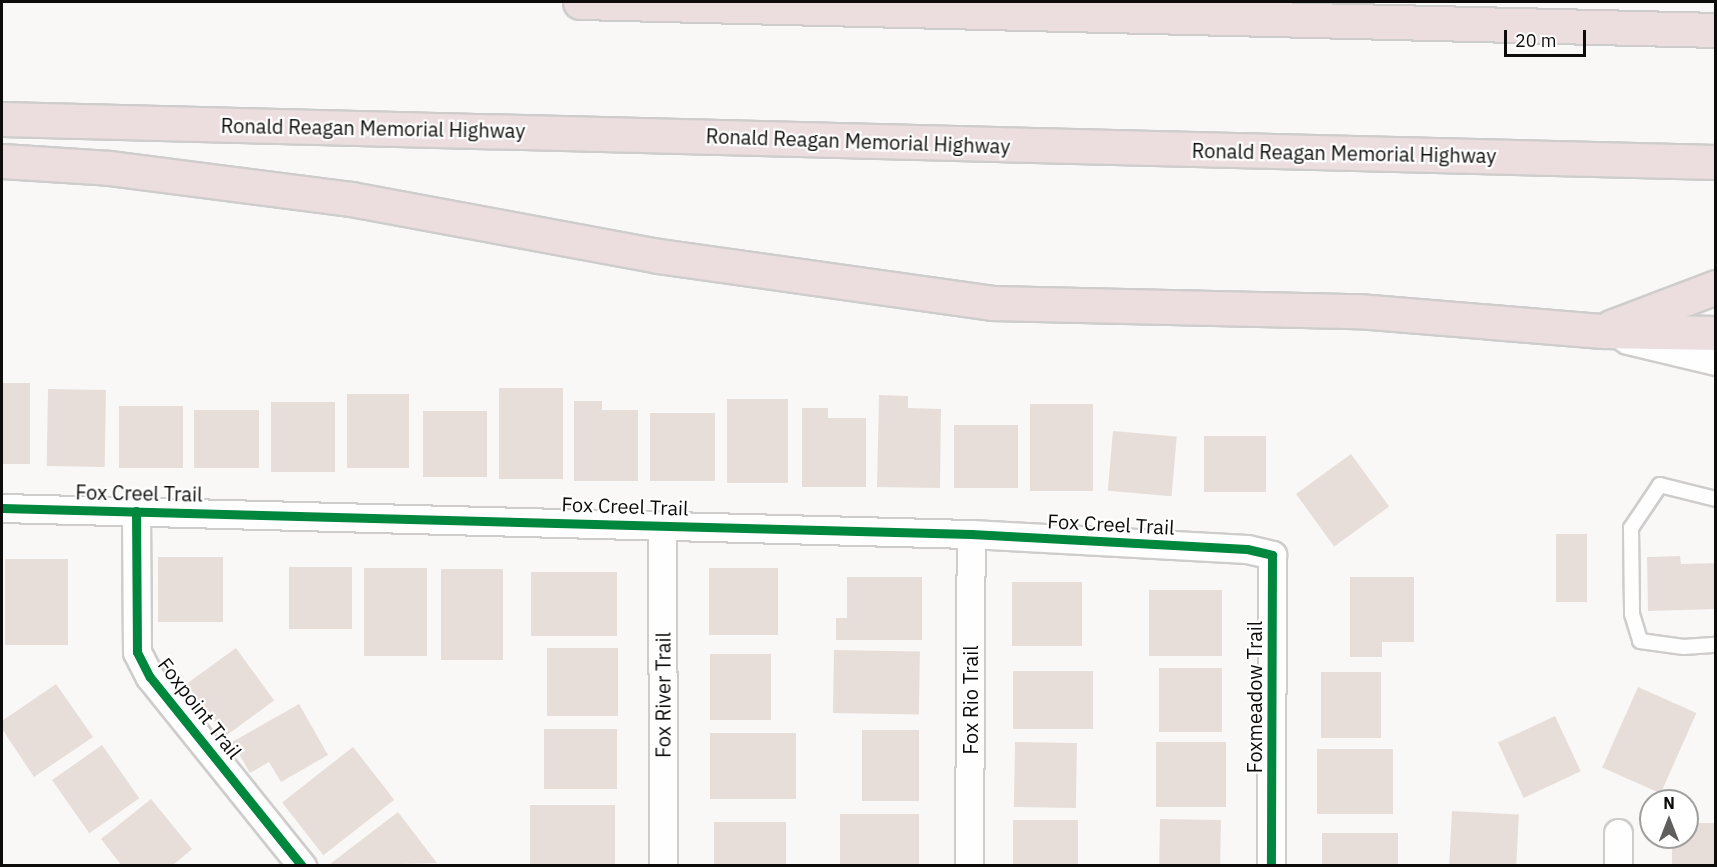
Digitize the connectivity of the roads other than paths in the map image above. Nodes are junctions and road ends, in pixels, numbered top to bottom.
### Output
1 (580, 2) edge
2 (1702, 30) edge
3 (2, 119) edge
4 (2, 161) edge
5 (1708, 161) edge
6 (1716, 287) edge
7 (1604, 331) junction
8 (1716, 333) edge
9 (1716, 358) edge
10 (1716, 500) edge
11 (2, 508) edge
12 (136, 511) junction
13 (662, 525) junction
14 (971, 534) junction
15 (1247, 549) joint
16 (1716, 645) edge
17 (1618, 832) dead end
18 (302, 866) edge
19 (663, 866) edge
20 (969, 866) edge
21 (1271, 866) edge
22 (1618, 866) edge

1 - 2 highway
3 - 5 highway, Ronald Reagan Memorial Highway
4 - 7 highway
6 - 7 highway
7 - 8 highway
7 - 9 main road
10 - 16 lane
11 - 12 street, Fox Creel Trail
12 - 13 street, Fox Creel Trail
12 - 18 street, Foxpoint Trail
13 - 14 street, Fox Creel Trail
13 - 19 street, Fox River Trail
14 - 15 street, Fox Creel Trail
14 - 20 street, Fox Rio Trail
15 - 21 street, Foxmeadow Trail
17 - 22 street

